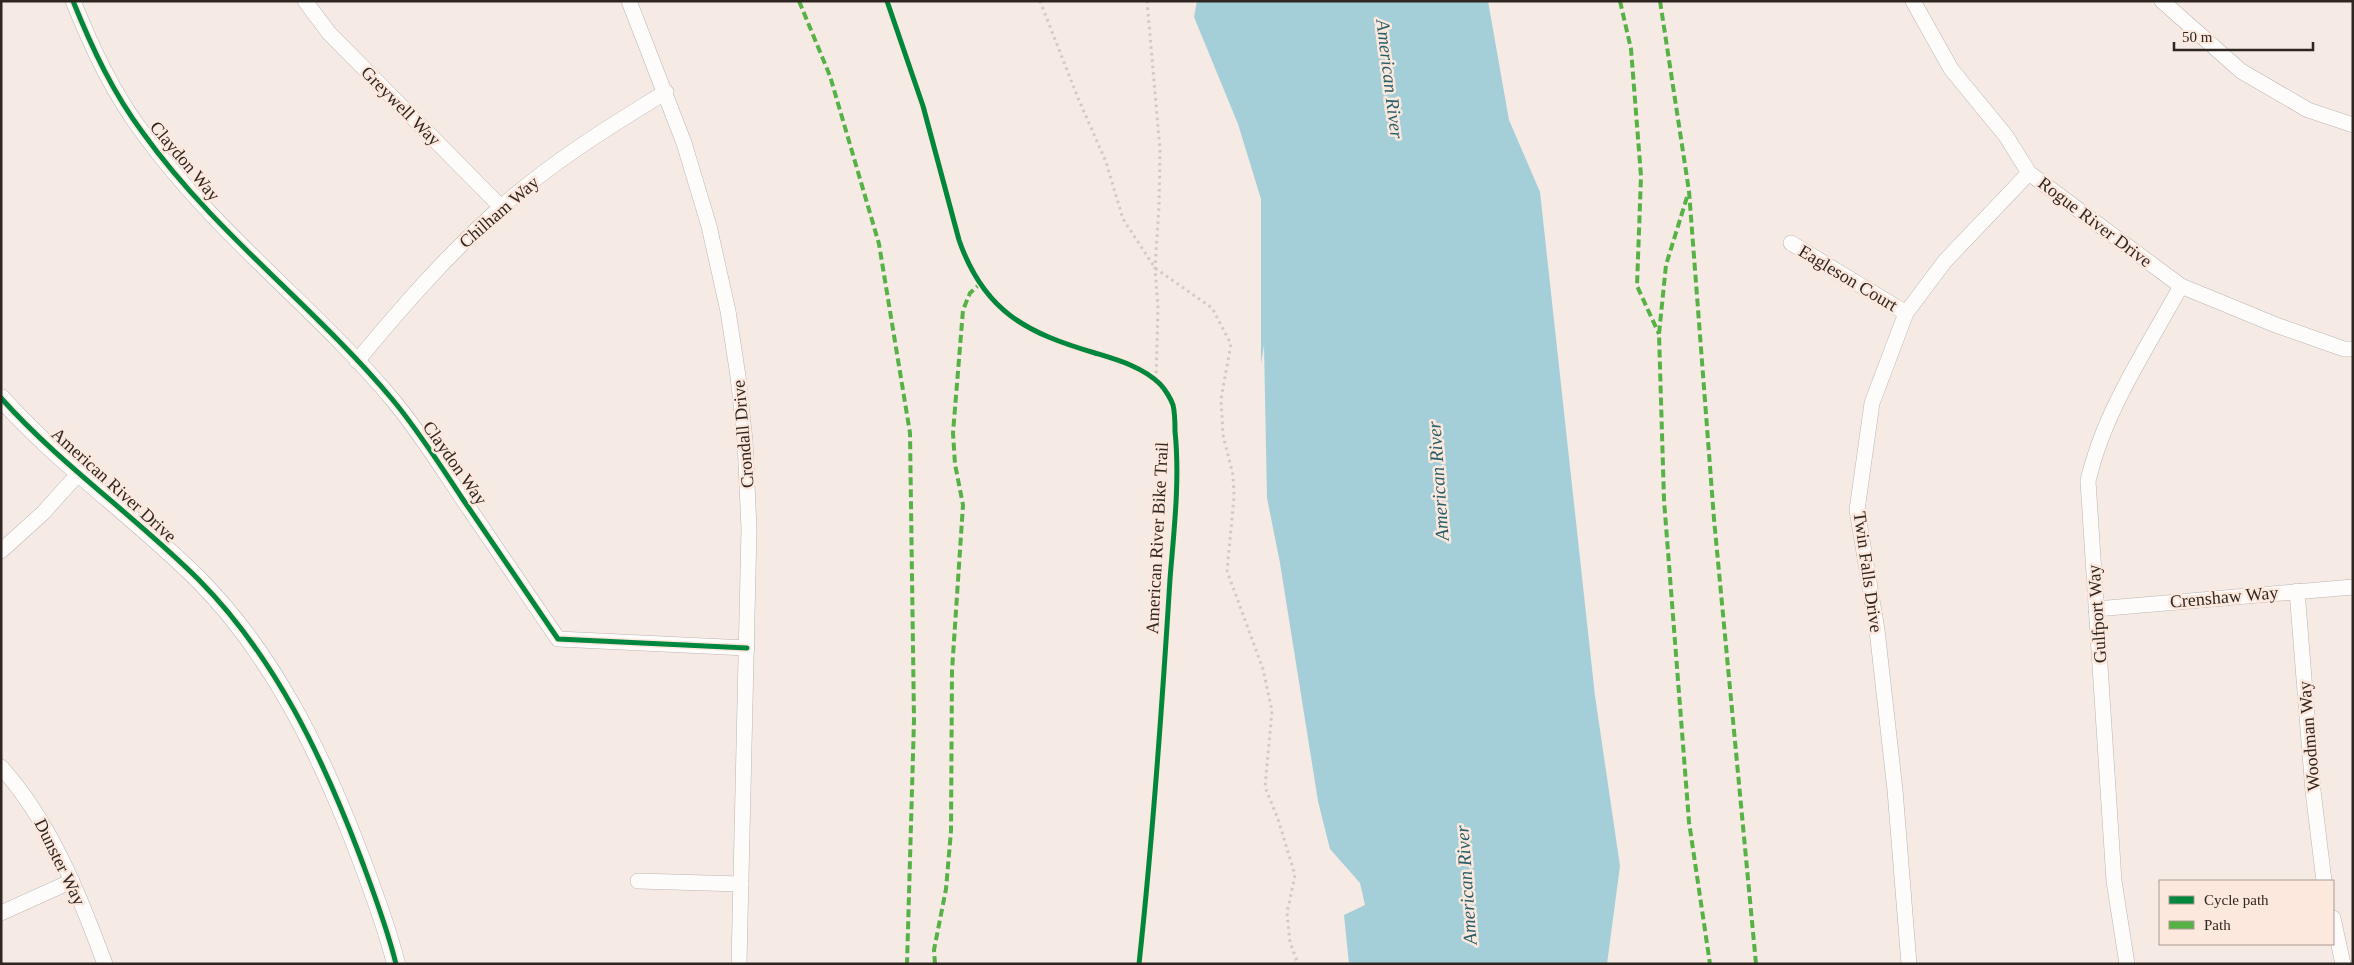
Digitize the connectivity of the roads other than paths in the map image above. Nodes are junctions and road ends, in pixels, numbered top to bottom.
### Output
1 (73, 1) edge
2 (305, 1) edge
3 (628, 1) edge
4 (1913, 1) edge
5 (2162, 1) edge
6 (666, 92) junction
7 (2353, 125) edge
8 (2030, 173) junction
9 (501, 207) junction
10 (1791, 243) dead end
11 (2182, 286) junction
12 (1906, 313) junction
13 (2353, 349) edge
14 (357, 361) junction
15 (1, 398) edge
16 (78, 474) junction
17 (1, 551) edge
18 (2353, 587) edge
19 (2297, 591) junction
20 (2096, 608) junction
21 (747, 648) junction
22 (1, 767) edge
23 (2324, 880) edge
24 (72, 881) junction
25 (638, 881) dead end
26 (741, 884) junction
27 (1, 913) edge
28 (2334, 923) edge
29 (105, 964) edge
30 (396, 964) edge
31 (739, 964) edge
32 (1909, 964) edge
33 (2127, 964) edge
34 (2343, 964) edge

1 - 14 street, Claydon Way
2 - 9 street, Greywell Way
3 - 6 street, Crondall Drive
4 - 8 street, Rogue River Drive
5 - 7 street
6 - 9 street, Chilham Way
6 - 21 street, Crondall Drive
8 - 11 street, Rogue River Drive
8 - 12 street, Twin Falls Drive
9 - 14 street, Chilham Way
10 - 12 street, Eagleson Court
11 - 13 street, Rogue River Drive
11 - 20 street, Gulfport Way
12 - 32 street, Twin Falls Drive
14 - 21 street, Claydon Way
15 - 16 street, American River Drive
16 - 17 street
16 - 30 street, American River Drive
18 - 19 street, Crenshaw Way
19 - 20 street, Crenshaw Way
19 - 23 street, Woodman Way
20 - 33 street, Gulfport Way
21 - 26 street, Crondall Drive
22 - 24 street, Dunster Way
24 - 27 street
24 - 29 street, Dunster Way
25 - 26 street
26 - 31 street, Crondall Drive
28 - 34 street

